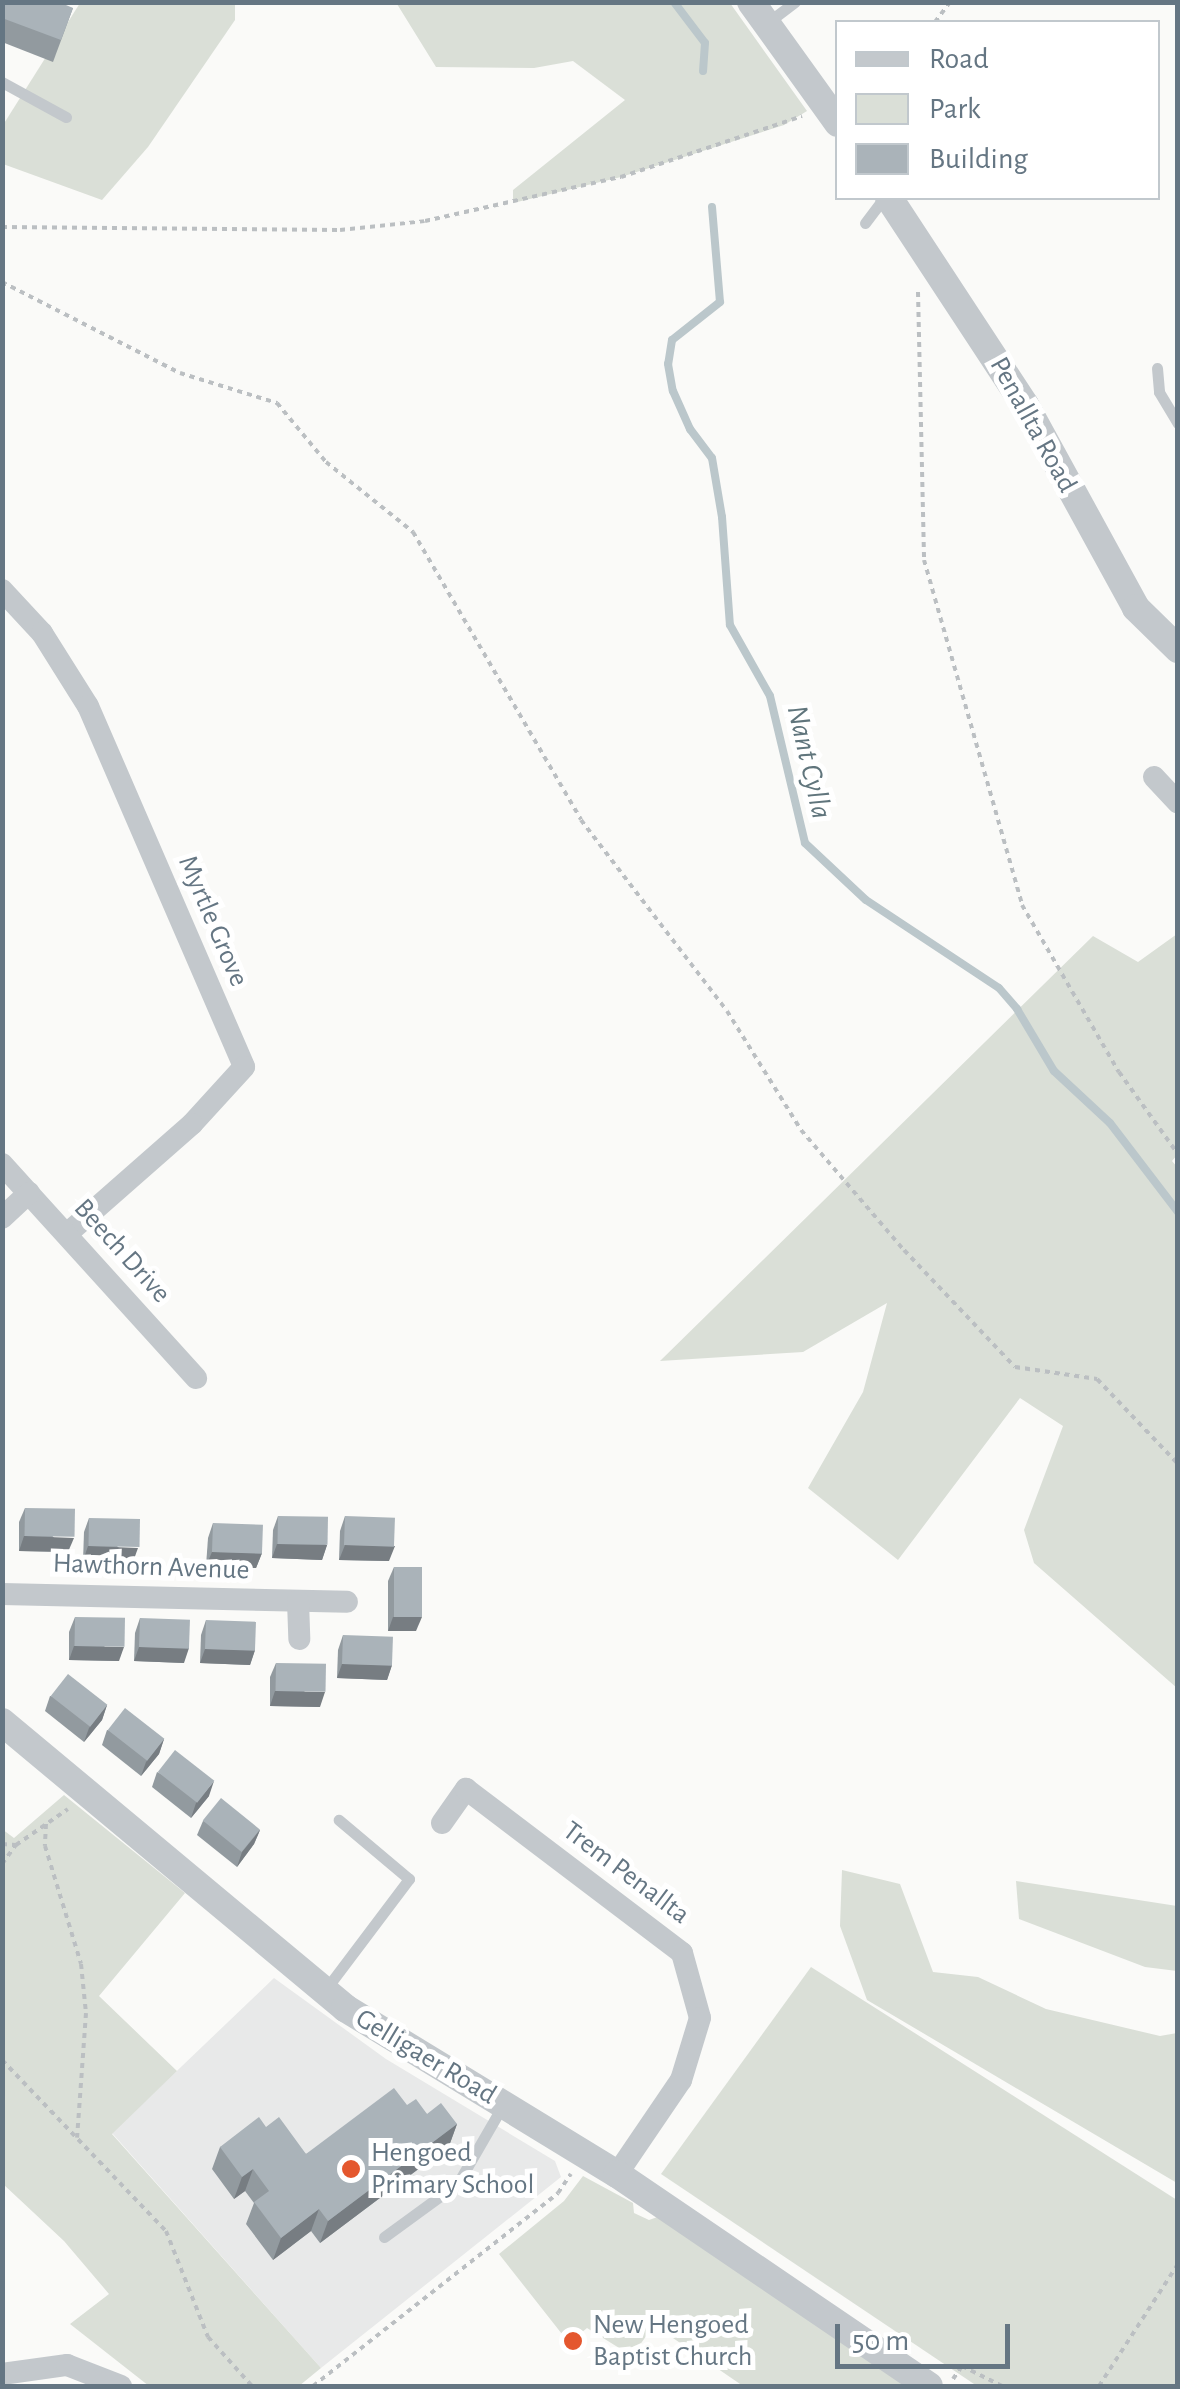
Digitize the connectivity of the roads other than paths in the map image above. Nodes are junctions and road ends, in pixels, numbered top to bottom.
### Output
1 (795, 2) edge
2 (759, 13) edge
3 (2, 82) edge
4 (831, 114) edge
5 (66, 118) dead end
6 (884, 200) edge
7 (887, 200) edge
8 (865, 222) dead end
9 (1158, 368) dead end
10 (1178, 424) edge
11 (2, 590) edge
12 (1178, 649) edge
13 (1154, 777) dead end
14 (1178, 803) edge
15 (2, 1164) edge
16 (28, 1193) junction
17 (2, 1218) edge
18 (66, 1234) junction
19 (196, 1378) dead end
20 (2, 1594) edge
21 (298, 1601) junction
22 (347, 1602) dead end
23 (299, 1639) dead end
24 (2, 1722) edge
25 (339, 1820) dead end
26 (442, 1822) dead end
27 (325, 1991) junction
28 (503, 2104) junction
29 (617, 2174) junction
30 (384, 2237) dead end
31 (2, 2374) edge
32 (120, 2386) edge
33 (929, 2386) edge

1 - 2 lane
2 - 4 street
3 - 5 lane
6 - 8 lane
7 - 12 street, Penallta Road, bridge
9 - 10 lane
11 - 18 street, Myrtle Grove
13 - 14 street
15 - 16 street, Beech Drive
16 - 17 street
16 - 18 street, Beech Drive
18 - 19 street, Beech Drive
20 - 21 street, Hawthorn Avenue
21 - 22 street, Hawthorn Avenue
21 - 23 street
24 - 27 street, Gelligaer Road
25 - 27 lane
26 - 29 street, Trem Penallta
27 - 28 street, Gelligaer Road
28 - 29 street, Gelligaer Road
28 - 30 lane
29 - 33 street, Gelligaer Road
31 - 32 street

